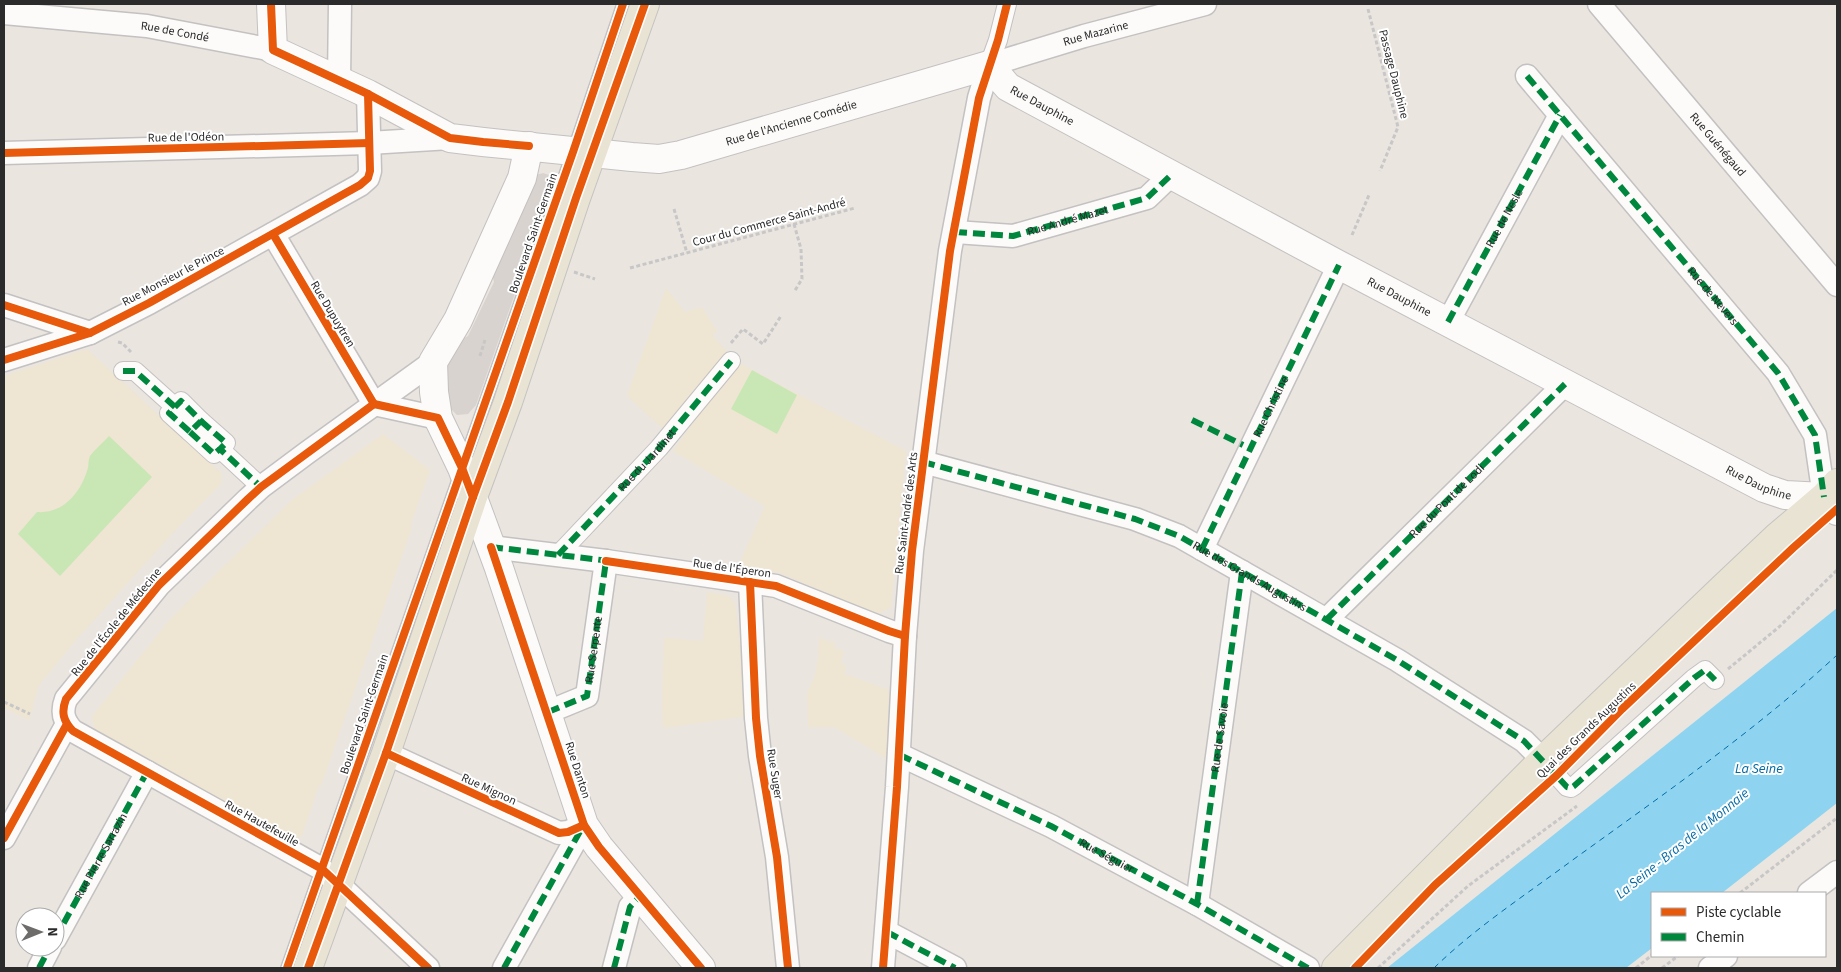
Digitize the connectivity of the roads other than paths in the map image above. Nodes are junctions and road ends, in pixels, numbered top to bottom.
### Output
1 (271, 4) edge
2 (340, 4) edge
3 (623, 4) edge
4 (645, 4) edge
5 (1007, 4) edge
6 (1205, 4) edge
7 (1599, 4) edge
8 (4, 13) edge
9 (273, 50) junction
10 (989, 65) junction
11 (1527, 76) dead end
12 (339, 80) junction
13 (368, 94) junction
14 (1560, 116) junction
15 (450, 138) junction
16 (369, 143) junction
17 (529, 146) junction
18 (4, 153) edge
19 (582, 153) junction
20 (1171, 174) junction
21 (954, 232) junction
22 (273, 234) junction
23 (1339, 266) junction
24 (1837, 285) edge
25 (4, 306) edge
26 (1448, 322) junction
27 (90, 333) junction
28 (4, 360) edge
29 (731, 361) dead end
30 (433, 362) junction
31 (123, 371) dead end
32 (1565, 384) junction
33 (374, 404) junction
34 (438, 418) junction
35 (923, 462) junction
36 (462, 468) junction
37 (260, 487) junction
38 (473, 497) junction
39 (1833, 497) edge
40 (491, 547) junction
41 (1202, 549) junction
42 (558, 555) junction
43 (606, 561) junction
44 (1242, 572) junction
45 (750, 582) junction
46 (1327, 619) junction
47 (905, 636) junction
48 (1715, 680) dead end
49 (548, 712) junction
50 (67, 724) junction
51 (386, 752) junction
52 (900, 755) junction
53 (1543, 760) junction
54 (148, 772) junction
55 (584, 825) junction
56 (4, 838) edge
57 (1837, 872) edge
58 (330, 876) junction
59 (1810, 892) edge
60 (640, 896) junction
61 (1197, 904) junction
62 (65, 920) edge
63 (887, 932) junction
64 (287, 968) edge
65 (308, 968) edge
66 (428, 968) edge
67 (504, 968) edge
68 (614, 968) edge
69 (701, 968) edge
70 (788, 968) edge
71 (883, 968) edge
72 (955, 968) edge
73 (1308, 968) edge
74 (1336, 968) edge

1 - 9 street
2 - 12 street
3 - 19 lane, Boulevard Saint-Germain
4 - 19 main road, Boulevard Saint-Germain
5 - 10 street
6 - 10 street, Rue Mazarine
7 - 24 street, Rue Guénégaud
8 - 9 street, Rue de Condé
9 - 12 street, Rue de Condé
10 - 19 street, Rue de l'Ancienne Comédie
10 - 20 street, Rue Dauphine
10 - 21 street, Rue Saint-André des Arts
11 - 14 street, Rue de Nevers
12 - 13 street, Rue de Condé
13 - 15 street, Rue de Condé
13 - 16 street
14 - 26 street, Rue de Nesle
14 - 39 street, Rue de Nevers
15 - 16 street, Rue de l'Odéon
15 - 17 street, Rue de l'Ancienne Comédie
16 - 18 street, Rue de l'Odéon
16 - 22 street, Rue Monsieur le Prince
17 - 19 street, Rue de l'Ancienne Comédie
17 - 30 street
19 - 36 lane, Boulevard Saint-Germain
19 - 38 main road, Boulevard Saint-Germain
20 - 21 street, Rue André Mazet
20 - 23 street, Rue Dauphine
21 - 35 street, Rue Saint-André des Arts
22 - 27 street, Rue Monsieur le Prince
22 - 33 street, Rue Dupuytren
23 - 26 street, Rue Dauphine
23 - 41 street, Rue Christine
25 - 27 street
26 - 32 street, Rue Dauphine
27 - 28 street, Rue Monsieur le Prince
29 - 42 street, Rue du Jardinet
30 - 33 street
30 - 34 street
31 - 37 street
32 - 39 street, Rue Dauphine
32 - 46 street, Rue du Pont de Lodi
33 - 34 street
33 - 37 street, Rue de l'École de Médecine
34 - 36 street
35 - 41 street, Rue des Grands Augustins
35 - 47 street, Rue Saint-André des Arts
36 - 38 street
36 - 58 lane, Boulevard Saint-Germain
37 - 50 street, Rue de l'École de Médecine
38 - 40 street, Rue Danton
38 - 51 main road, Boulevard Saint-Germain
39 - 53 main road, Quai des Grands Augustins
40 - 42 street, Rue de l'Éperon
40 - 49 street, Rue Danton
41 - 44 street, Rue des Grands Augustins
42 - 43 street, Rue de l'Éperon
43 - 45 street, Rue de l'Éperon
43 - 49 street, Rue Serpente
44 - 46 street, Rue des Grands Augustins
44 - 61 street, Rue de Savoie
45 - 47 street, Rue de l'Éperon
45 - 70 street, Rue Suger
46 - 53 street, Rue des Grands Augustins
47 - 52 street, Rue Saint-André des Arts
48 - 53 street
49 - 55 street, Rue Danton
50 - 54 street, Rue Hautefeuille
50 - 56 street
51 - 55 street, Rue Mignon
51 - 58 main road, Boulevard Saint-Germain
52 - 61 street, Rue Séguier
52 - 63 street, Rue Saint-André des Arts
53 - 74 main road, Quai des Grands Augustins
54 - 58 street, Rue Hautefeuille
54 - 62 street, Rue Pierre Sarrazin
55 - 60 street, Rue Danton
55 - 67 street
57 - 59 street
58 - 64 lane, Boulevard Saint-Germain
58 - 65 main road, Boulevard Saint-Germain
58 - 66 street, Rue Hautefeuille
60 - 68 street
60 - 69 street, Rue Danton
61 - 73 street, Rue Séguier
63 - 71 street, Rue Saint-André des Arts
63 - 72 street

